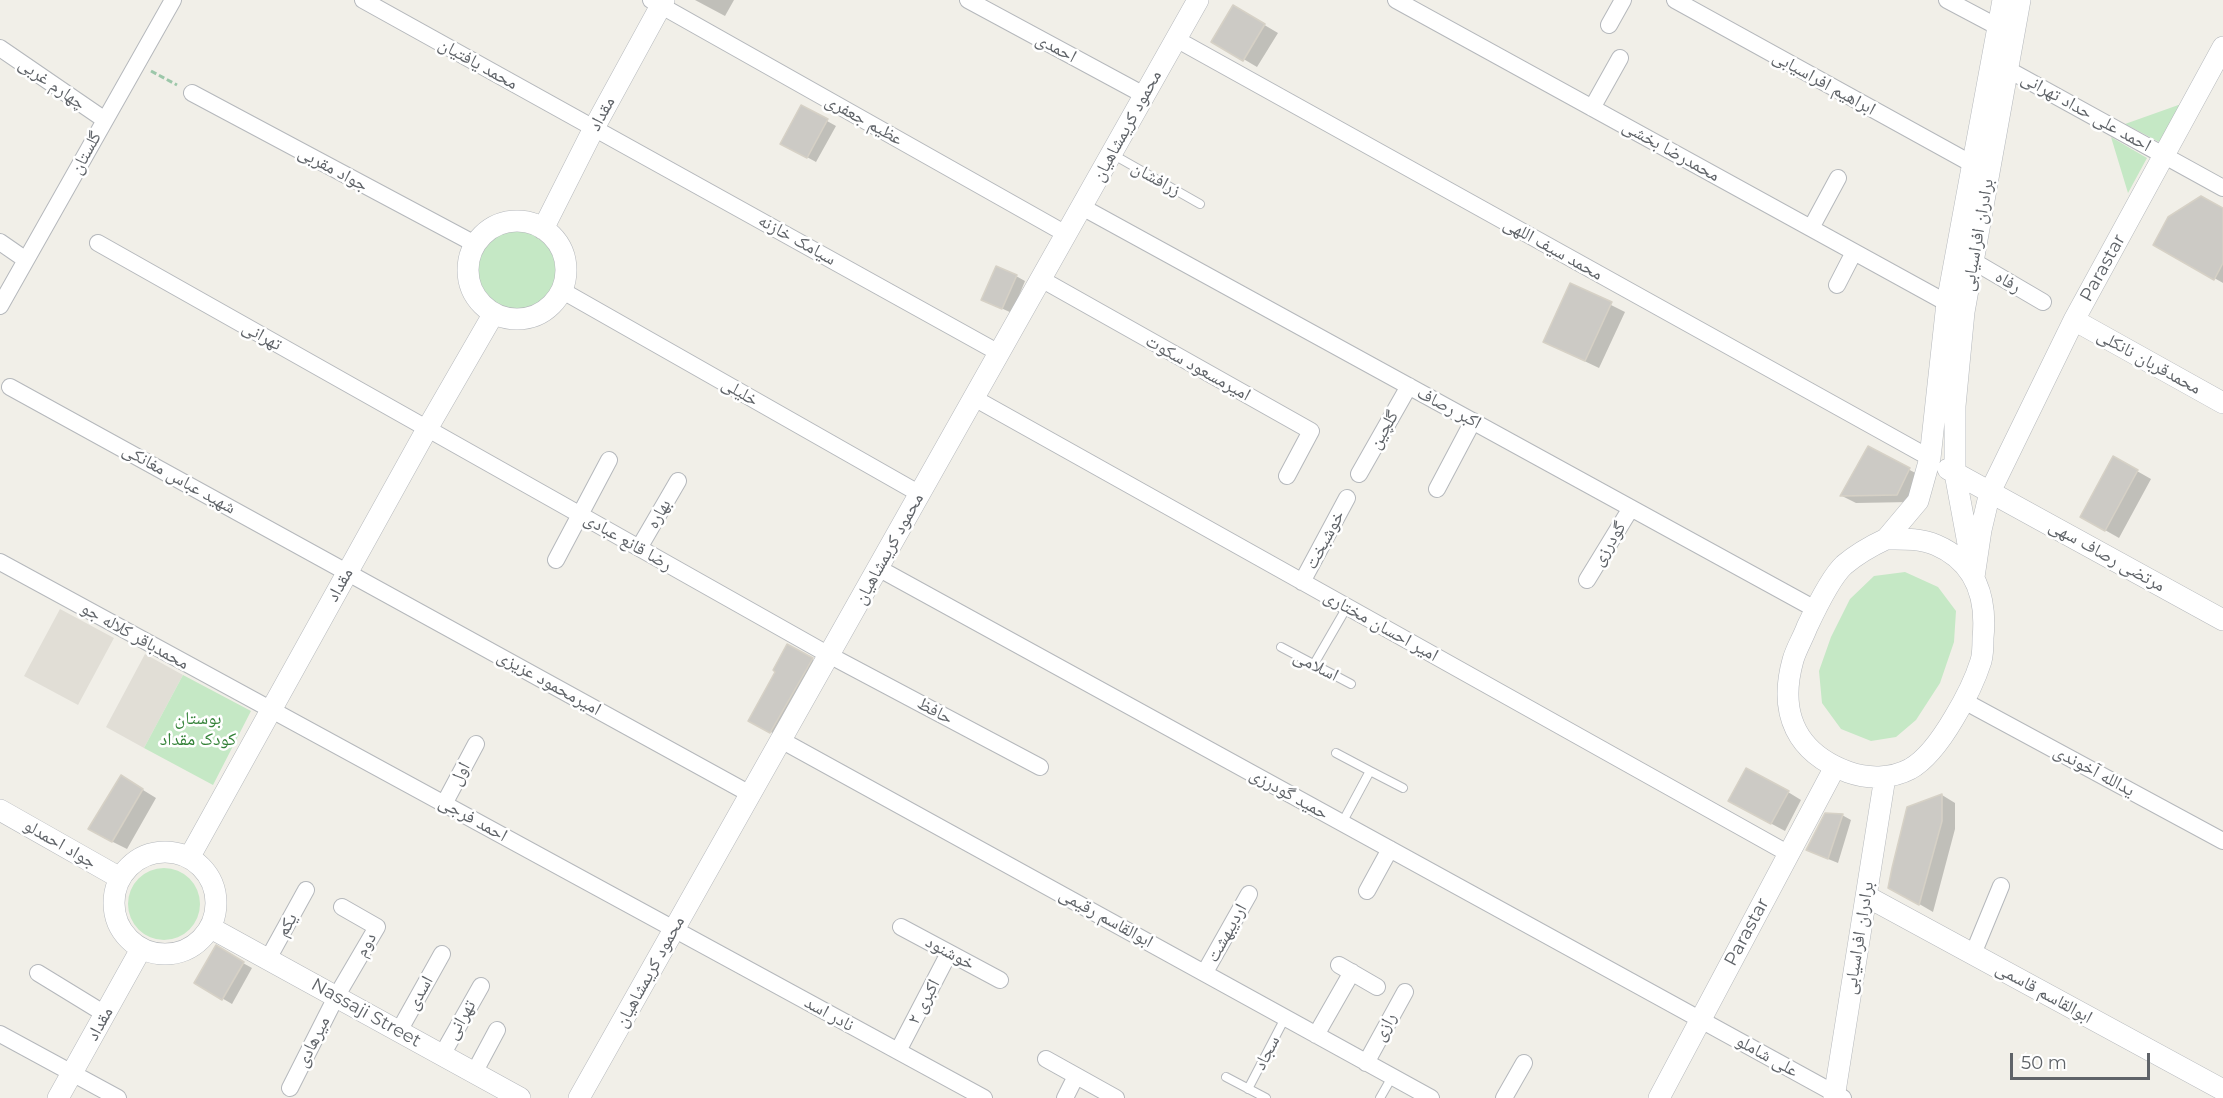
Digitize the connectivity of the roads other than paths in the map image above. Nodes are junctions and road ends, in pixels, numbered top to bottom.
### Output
1 (173, 0) edge
2 (363, 0) edge
3 (968, 0) edge
4 (1198, 0) edge
5 (1396, 0) edge
6 (1623, 0) edge
7 (1675, 0) edge
8 (1947, 0) edge
9 (2003, 0) edge
10 (2020, 0) edge
11 (658, 2) edge
12 (1610, 25) dead end
13 (1998, 27) junction
14 (1176, 39) junction
15 (2223, 47) edge
16 (0, 48) edge
17 (1620, 58) dead end
18 (2007, 69) junction
19 (192, 93) road end
20 (1144, 95) junction
21 (1592, 108) junction
22 (105, 120) junction
23 (594, 128) junction
24 (1112, 154) junction
25 (2164, 155) junction
26 (1981, 170) junction
27 (1838, 178) dead end
28 (2223, 188) edge
29 (1200, 204) dead end
30 (1082, 207) junction
31 (1811, 228) junction
32 (543, 229) junction
33 (1066, 234) junction
34 (0, 242) edge
35 (98, 243) dead end
36 (475, 244) junction
37 (1854, 252) junction
38 (1965, 258) junction
39 (26, 260) junction
40 (1041, 279) junction
41 (1837, 285) dead end
42 (561, 290) junction
43 (2043, 302) dead end
44 (1947, 303) junction
45 (0, 306) edge
46 (494, 313) junction
47 (2074, 321) junction
48 (999, 353) junction
49 (1409, 386) junction
50 (10, 387) dead end
51 (974, 398) junction
52 (2223, 403) edge
53 (1473, 421) junction
54 (427, 429) junction
55 (1930, 459) junction
56 (609, 460) dead end
57 (1955, 473) junction
58 (1359, 474) dead end
59 (1287, 476) dead end
60 (678, 481) dead end
61 (1437, 489) dead end
62 (1990, 492) junction
63 (920, 494) junction
64 (1347, 498) dead end
65 (1631, 508) junction
66 (579, 514) junction
67 (1886, 539) junction
68 (639, 548) junction
69 (555, 560) dead end
70 (0, 562) edge
71 (878, 568) junction
72 (347, 572) junction
73 (1974, 577) junction
74 (1587, 580) dead end
75 (1302, 582) junction
76 (1347, 607) junction
77 (1815, 609) junction
78 (2223, 621) edge
79 (1281, 647) dead end
80 (829, 655) junction
81 (1314, 664) junction
82 (1351, 684) dead end
83 (1964, 701) junction
84 (271, 710) junction
85 (781, 740) junction
86 (476, 744) dead end
87 (1336, 753) dead end
88 (1040, 767) dead end
89 (1835, 767) junction
90 (1370, 771) junction
91 (1885, 777) junction
92 (1403, 788) dead end
93 (750, 794) junction
94 (444, 804) junction
95 (0, 810) edge
96 (1342, 823) junction
97 (2223, 841) edge
98 (1390, 849) junction
99 (1789, 854) junction
100 (189, 858) junction
101 (120, 878) junction
102 (2001, 886) dead end
103 (306, 890) dead end
104 (1367, 891) dead end
105 (1249, 894) dead end
106 (1866, 896) junction
107 (342, 907) dead end
108 (901, 927) dead end
109 (211, 928) junction
110 (674, 929) junction
111 (141, 949) junction
112 (949, 953) junction
113 (442, 954) dead end
114 (1973, 954) junction
115 (268, 959) junction
116 (1204, 972) junction
117 (38, 973) dead end
118 (1000, 980) dead end
119 (481, 986) dead end
120 (1377, 987) dead end
121 (1405, 992) dead end
122 (336, 997) junction
123 (105, 1014) junction
124 (1285, 1018) junction
125 (1701, 1020) junction
126 (497, 1030) dead end
127 (399, 1031) junction
128 (0, 1034) edge
129 (1316, 1035) junction
130 (898, 1051) junction
131 (442, 1055) junction
132 (1046, 1059) dead end
133 (1366, 1063) junction
134 (1524, 1063) dead end
135 (72, 1073) junction
136 (474, 1073) junction
137 (1076, 1076) junction
138 (1226, 1077) dead end
139 (1392, 1077) junction
140 (290, 1088) dead end
141 (1248, 1089) junction
142 (2223, 1090) edge
143 (509, 1095) edge
144 (1837, 1096) edge
145 (58, 1098) edge
146 (118, 1098) edge
147 (579, 1098) edge
148 (984, 1098) edge
149 (1065, 1098) edge
150 (1116, 1098) edge
151 (1266, 1098) edge
152 (1380, 1098) edge
153 (1431, 1098) edge
154 (1504, 1098) edge
155 (1659, 1098) edge

1 - 22 street, گلستان
2 - 23 street, محمد یافتیان
3 - 20 street, احمدی
4 - 14 street, محمود کریمشاهیان
5 - 21 street, محمدرضا بخشی
6 - 12 street
7 - 26 street, ابراهیم افراسیابی
8 - 13 street
9 - 13 street, برادران افراسیابی
10 - 18 street, برادران افراسیابی
11 - 23 street, مقداد
11 - 33 street, عظیم جعفری
13 - 26 street, برادران افراسیابی
14 - 20 street, محمود کریمشاهیان
14 - 55 street, محمد سیف اللهی
15 - 25 street, Parastar
16 - 22 street, چهارم غربی
17 - 21 street
18 - 25 street, احمد علی حداد تهرانی
18 - 26 street, برادران افراسیابی
19 - 36 street, جواد مقربی
20 - 24 street, محمود کریمشاهیان
21 - 31 street, محمدرضا بخشی
22 - 39 street, گلستان
23 - 32 street, مقداد
23 - 48 street, سیامک خازنه
24 - 29 lane, زرافشان
24 - 30 street, محمود کریمشاهیان
25 - 28 street, احمد علی حداد تهرانی
25 - 47 street, Parastar
26 - 38 street, برادران افراسیابی
27 - 31 street
30 - 33 street, محمود کریمشاهیان
30 - 49 street, اکبر رصاف
31 - 37 street, محمدرضا بخشی
32 - 36 street
32 - 42 street
33 - 40 street, محمود کریمشاهیان
34 - 39 street
35 - 54 street, تهرانی
36 - 46 street
37 - 41 street
37 - 44 street, محمدرضا بخشی
38 - 43 street, رفاه
38 - 44 street, برادران افراسیابی
38 - 57 street, برادران افراسیابی
39 - 45 street, گلستان
40 - 48 street, محمود کریمشاهیان
40 - 59 street, امیرمسعود سکوت
42 - 46 street
42 - 63 street, خلیلی
44 - 55 street, برادران افراسیابی
46 - 54 street, مقداد
47 - 52 street, محمدقربان نانکلی
47 - 62 street, Parastar
48 - 51 street, محمود کریمشاهیان
49 - 53 street, اکبر رصاف
49 - 58 street, گلچین
50 - 72 street, شهید عباس مغانکی
51 - 63 street, محمود کریمشاهیان
51 - 75 street, امیر احسان مختاری
53 - 61 street
53 - 65 street, اکبر رصاف
54 - 66 street, رضا قانع عبادی
54 - 72 street, مقداد
55 - 57 street, مرتضی رصاف سهی
55 - 67 street, برادران افراسیابی
56 - 66 street
57 - 62 street, مرتضی رصاف سهی
57 - 73 street, برادران افراسیابی
60 - 68 street, بهاره
62 - 73 street, Parastar
62 - 78 street, مرتضی رصاف سهی
63 - 71 street, محمود کریمشاهیان
64 - 75 street, خوشبخت
65 - 74 street, گودرزی
65 - 77 street, اکبر رصاف
66 - 68 street, رضا قانع عبادی
66 - 69 street
67 - 73 street
67 - 77 street
68 - 80 street, رضا قانع عبادی
70 - 84 street, محمدباقر کلاله جو
71 - 80 street, محمود کریمشاهیان
71 - 96 street, حمید گودرزی
72 - 84 street, مقداد
72 - 93 street, امیرمحمود عزیزی
73 - 83 street, برادران افراسیابی
75 - 76 street, امیر احسان مختاری
76 - 81 lane
76 - 99 street, امیر احسان مختاری
77 - 89 street
79 - 81 lane, اسلامی
80 - 85 street, محمود کریمشاهیان
80 - 88 street, حافظ
81 - 82 lane, اسلامی
83 - 91 street, برادران افراسیابی
83 - 97 street, یدالله آخوندی
84 - 94 street, احمد فرجی
84 - 100 street, مقداد
85 - 93 street, محمود کریمشاهیان
85 - 116 street, ابوالقاسم رقیمی
86 - 94 street, اول
87 - 90 lane
89 - 91 street
89 - 99 street, Parastar
90 - 92 lane
90 - 96 lane
91 - 106 street, برادران افراسیابی
93 - 110 street, محمود کریمشاهیان
94 - 110 street, احمد فرجی
95 - 101 street, جواد احمدلو
96 - 98 street, حمید گودرزی
98 - 104 street
98 - 125 street, حمید گودرزی
99 - 125 street, Parastar
100 - 101 street
100 - 109 street
101 - 111 street
102 - 114 street
103 - 115 street, یکم
105 - 116 street, اردیبهشت
106 - 114 street, ابوالقاسم قاسمی
106 - 144 street, برادران افراسیابی
107 - 122 street, دوم
108 - 112 street, خوشنود
109 - 111 street
109 - 115 street, Nassaji Street
110 - 130 street, نادر اسد
110 - 147 street, محمود کریمشاهیان
111 - 123 street, مقداد
112 - 118 street, خوشنود
112 - 130 street, اکبری ۲
113 - 127 street, اسدی
114 - 142 street, ابوالقاسم قاسمی
115 - 122 street, Nassaji Street
116 - 124 street, ابوالقاسم رقیمی
117 - 123 street
119 - 131 street, تهرانی
120 - 129 street
121 - 133 street, رازی
122 - 127 street, Nassaji Street
122 - 140 street, میرهادی
123 - 135 street, مقداد
124 - 129 street, ابوالقاسم رقیمی
124 - 141 lane, سجاد
125 - 144 street, علی شاملو
125 - 155 street, Parastar
126 - 136 street
127 - 131 street, Nassaji Street
128 - 135 street
129 - 133 street, ابوالقاسم رقیمی
130 - 148 street, نادر اسد
131 - 136 street, Nassaji Street
132 - 137 street
133 - 139 street, ابوالقاسم رقیمی
134 - 154 street
135 - 145 street, مقداد
135 - 146 street
136 - 143 street, Nassaji Street
137 - 149 street
137 - 150 street
138 - 141 lane, سجاد
139 - 152 lane
139 - 153 street, ابوالقاسم رقیمی
141 - 151 lane, سجاد

